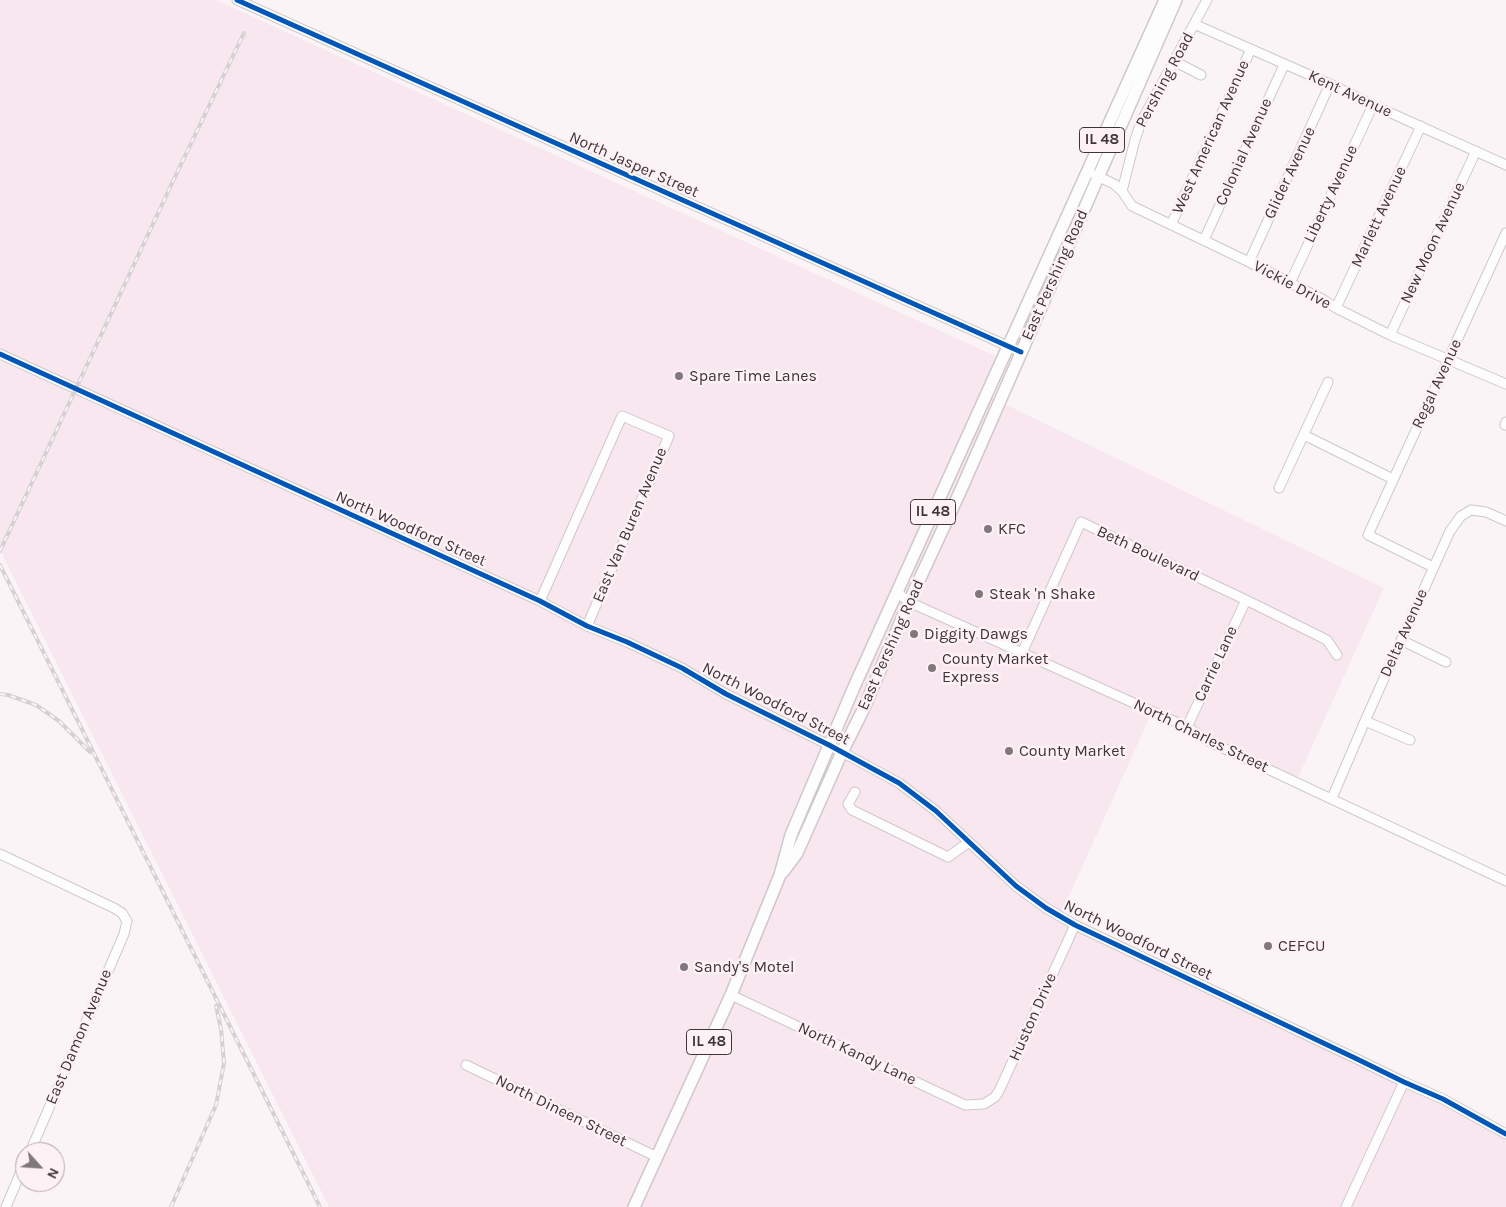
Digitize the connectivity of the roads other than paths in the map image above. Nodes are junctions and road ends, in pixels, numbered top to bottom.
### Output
1 (237, 0) edge
2 (1165, 0) edge
3 (1176, 0) edge
4 (1207, 0) edge
5 (1194, 24) junction
6 (1251, 49) junction
7 (1174, 61) junction
8 (1284, 65) junction
9 (1201, 75) dead end
10 (1330, 84) junction
11 (1373, 105) junction
12 (1421, 126) junction
13 (1476, 151) junction
14 (1506, 165) edge
15 (1088, 171) junction
16 (1099, 177) junction
17 (1122, 191) junction
18 (1171, 224) junction
19 (1506, 233) edge
20 (1204, 240) junction
21 (1249, 262) junction
22 (1290, 283) junction
23 (1336, 308) junction
24 (1390, 335) junction
25 (1008, 346) junction
26 (1021, 352) junction
27 (0, 354) edge
28 (1448, 360) junction
29 (1328, 382) dead end
30 (1506, 384) edge
31 (1304, 435) junction
32 (1393, 479) junction
33 (1279, 488) dead end
34 (1506, 521) edge
35 (1433, 567) junction
36 (897, 592) junction
37 (1246, 600) junction
38 (540, 601) junction
39 (909, 602) junction
40 (586, 626) junction
41 (1401, 640) junction
42 (1022, 652) junction
43 (1337, 655) dead end
44 (1446, 662) dead end
45 (1365, 721) junction
46 (1187, 727) junction
47 (1410, 740) dead end
48 (829, 745) junction
49 (842, 752) junction
50 (855, 792) dead end
51 (1332, 798) junction
52 (970, 842) junction
53 (0, 854) edge
54 (780, 875) junction
55 (1506, 881) edge
56 (1075, 925) junction
57 (731, 995) junction
58 (466, 1065) dead end
59 (1404, 1082) junction
60 (984, 1104) joint
61 (1506, 1134) edge
62 (34, 1142) edge
63 (657, 1157) junction
64 (15, 1186) edge
65 (6, 1207) edge
66 (634, 1207) edge
67 (1346, 1207) edge

1 - 25 street, North Jasper Street
2 - 15 main road, East Pershing Road / IL 48
3 - 16 main road, East Pershing Road / IL 48
4 - 5 street, Pershing Road
5 - 6 street, Kent Avenue
5 - 7 street, Pershing Road
6 - 8 street, Kent Avenue
6 - 18 street, West American Avenue
7 - 9 street
7 - 17 street, Pershing Road
8 - 10 street, Kent Avenue
8 - 20 street, Colonial Avenue
10 - 11 street, Kent Avenue
10 - 21 street, Glider Avenue
11 - 12 street, Kent Avenue
11 - 22 street, Liberty Avenue
12 - 13 street, Kent Avenue
12 - 23 street, Marlett Avenue
13 - 14 street, Kent Avenue
13 - 24 street, New Moon Avenue
15 - 16 street, Vickie Drive
15 - 25 main road, East Pershing Road / IL 48
16 - 17 street, Vickie Drive
16 - 26 main road, East Pershing Road / IL 48
17 - 18 street, Vickie Drive
18 - 20 street, Vickie Drive
19 - 28 street, Regal Avenue
20 - 21 street, Vickie Drive
21 - 22 street, Vickie Drive
22 - 23 street, Vickie Drive
23 - 24 street, Vickie Drive
24 - 28 street, Vickie Drive
25 - 26 street, North Jasper Street
25 - 36 main road, East Pershing Road / IL 48
26 - 39 main road, East Pershing Road / IL 48
27 - 38 street, North Woodford Street
28 - 30 street, Vickie Drive
28 - 32 street, Regal Avenue
29 - 31 street
31 - 32 street
31 - 33 street
32 - 35 street, Regal Avenue
34 - 35 street, Delta Avenue
35 - 41 street, Delta Avenue
36 - 39 street, North Charles Street
36 - 48 main road, East Pershing Road / IL 48
37 - 42 street, Beth Boulevard
37 - 43 street, Beth Boulevard
37 - 46 street, Carrie Lane
38 - 40 street, North Woodford Street
38 - 40 street, East Van Buren Avenue
39 - 42 street, North Charles Street
39 - 49 main road, East Pershing Road / IL 48
40 - 48 street, North Woodford Street
41 - 44 street
41 - 45 street, Delta Avenue
42 - 46 street, North Charles Street
45 - 47 street
45 - 51 street, Delta Avenue
46 - 51 street, North Charles Street
48 - 49 street, North Woodford Street
48 - 54 main road, East Pershing Road / IL 48
49 - 52 street, North Woodford Street
49 - 54 main road, East Pershing Road / IL 48
50 - 52 street
51 - 55 street, North Charles Street
52 - 56 street, North Woodford Street
53 - 62 street, East Damon Avenue
54 - 57 main road, East Pershing Road / IL 48
56 - 59 street, North Woodford Street
56 - 60 street, Huston Drive
57 - 60 street, North Kandy Lane
57 - 63 main road, East Pershing Road / IL 48
58 - 63 street, North Dineen Street
59 - 61 street, North Woodford Street
59 - 67 street
63 - 66 main road, East Pershing Road / IL 48
64 - 65 street

